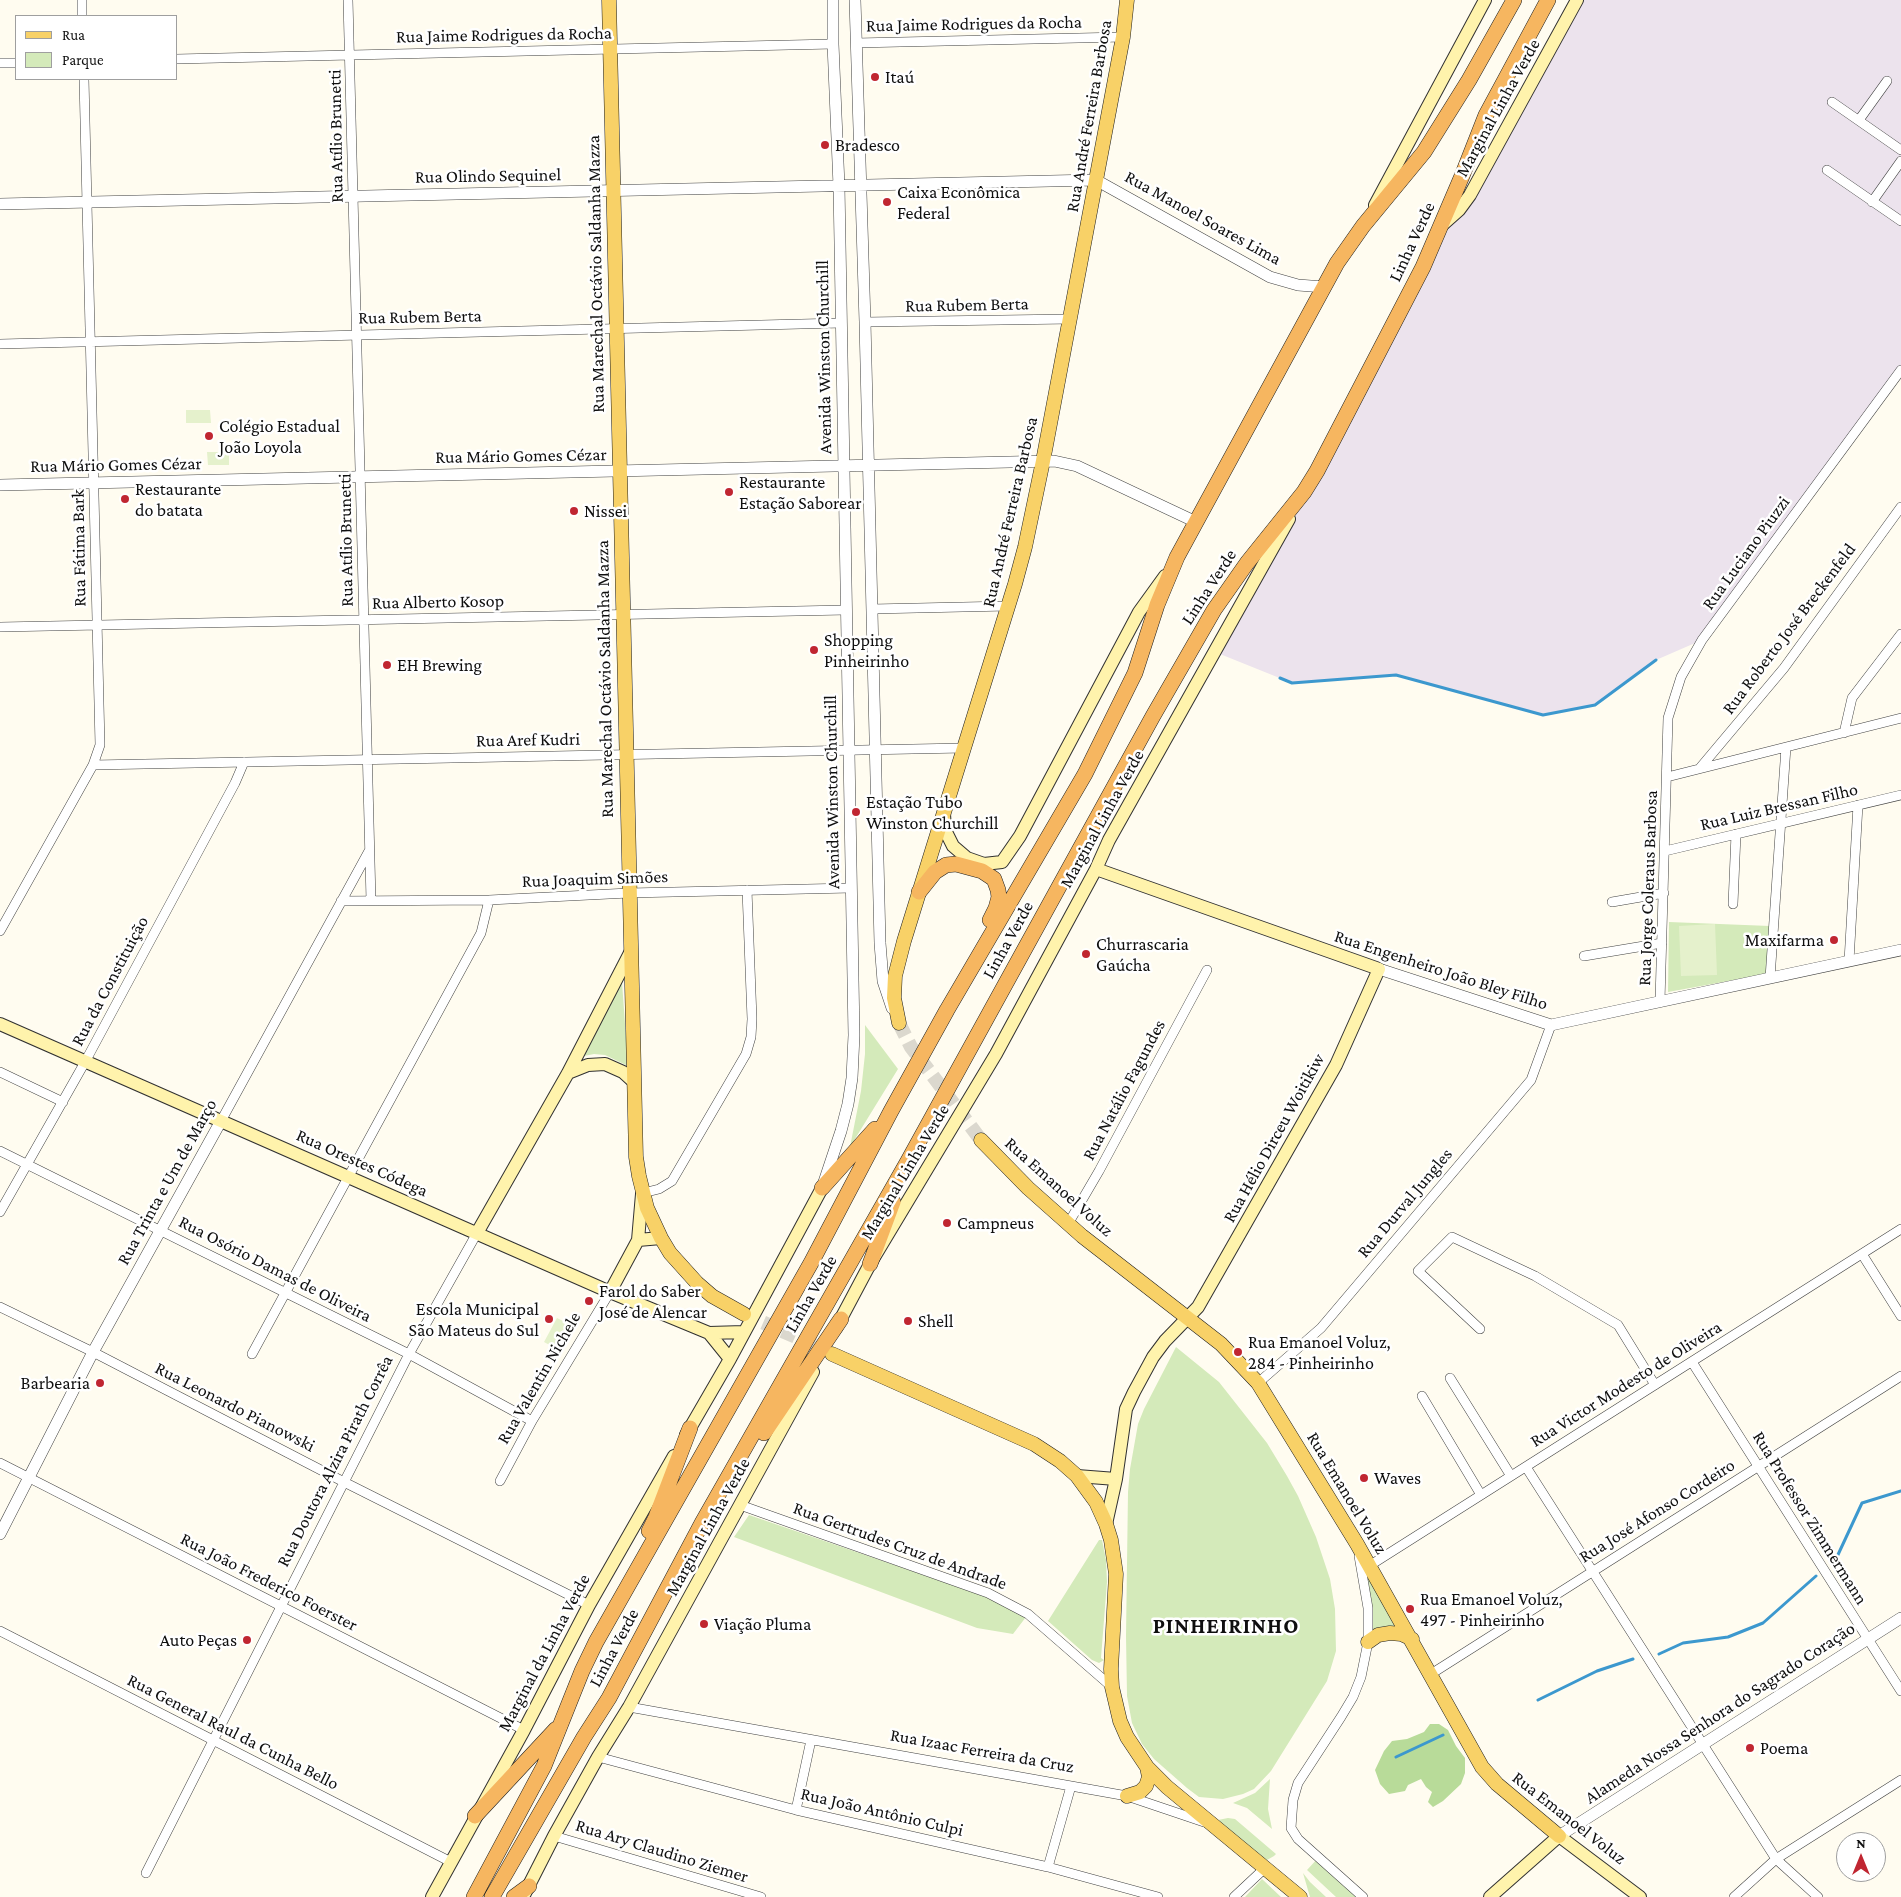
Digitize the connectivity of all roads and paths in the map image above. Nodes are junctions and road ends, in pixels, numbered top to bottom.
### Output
1 (82, 0) edge
2 (348, 0) edge
3 (608, 0) edge
4 (833, 0) edge
5 (855, 0) edge
6 (1127, 0) edge
7 (1484, 0) edge
8 (1514, 0) edge
9 (1548, 0) edge
10 (1577, 0) edge
11 (82, 15) edge
12 (1123, 37) junction
13 (856, 43) junction
14 (833, 44) junction
15 (610, 49) junction
16 (350, 55) junction
17 (178, 59) edge
18 (15, 62) edge
19 (0, 63) edge
20 (84, 80) edge
21 (1888, 80) dead end
22 (1832, 102) dead end
23 (1859, 120) junction
24 (1901, 150) edge
25 (1901, 161) edge
26 (1827, 170) dead end
27 (1096, 180) junction
28 (862, 185) junction
29 (839, 186) junction
30 (613, 191) junction
31 (353, 196) junction
32 (87, 202) junction
33 (1872, 202) junction
34 (0, 204) edge
35 (1901, 221) edge
36 (1363, 226) junction
37 (1441, 226) junction
38 (1324, 287) junction
39 (1070, 319) junction
40 (865, 322) junction
41 (841, 323) junction
42 (616, 329) junction
43 (357, 335) junction
44 (90, 342) junction
45 (0, 344) edge
46 (1901, 370) edge
47 (1043, 461) junction
48 (844, 466) junction
49 (868, 466) junction
50 (619, 471) junction
51 (361, 477) junction
52 (94, 483) junction
53 (0, 485) edge
54 (1304, 492) junction
55 (1901, 507) edge
56 (1196, 522) junction
57 (1177, 557) junction
58 (1008, 606) junction
59 (872, 609) junction
60 (846, 610) junction
61 (623, 614) junction
62 (364, 620) junction
63 (98, 625) junction
64 (0, 627) edge
65 (1901, 634) edge
66 (1901, 718) edge
67 (1844, 733) junction
68 (1786, 747) junction
69 (964, 748) junction
70 (876, 749) junction
71 (849, 750) junction
72 (626, 754) junction
73 (368, 760) junction
74 (244, 762) junction
75 (93, 765) junction
76 (1700, 768) junction
77 (1667, 776) junction
78 (1901, 795) edge
79 (1858, 805) junction
80 (944, 812) junction
81 (1781, 824) junction
82 (1736, 834) junction
83 (370, 850) junction
84 (1665, 851) junction
85 (1096, 869) junction
86 (851, 888) junction
87 (747, 890) junction
88 (919, 892) junction
89 (629, 893) junction
90 (1664, 893) junction
91 (371, 900) junction
92 (489, 900) junction
93 (341, 901) junction
94 (1612, 902) dead end
95 (1733, 904) dead end
96 (0, 930) edge
97 (1662, 943) junction
98 (1901, 950) edge
99 (630, 951) junction
100 (1584, 956) dead end
101 (1849, 961) junction
102 (1207, 970) dead end
103 (1379, 970) junction
104 (1770, 978) junction
105 (1660, 1001) junction
106 (946, 1010) junction
107 (899, 1023) joint
108 (0, 1024) edge
109 (1551, 1025) junction
110 (85, 1062) junction
111 (0, 1072) edge
112 (568, 1073) junction
113 (634, 1082) junction
114 (63, 1102) junction
115 (891, 1111) junction
116 (221, 1120) junction
117 (981, 1140) tunnel mouth
118 (0, 1151) edge
119 (908, 1161) junction
120 (28, 1165) junction
121 (350, 1177) junction
122 (822, 1188) junction
123 (642, 1193) junction
124 (0, 1212) edge
125 (1068, 1224) junction
126 (1901, 1229) edge
127 (161, 1230) junction
128 (478, 1233) junction
129 (661, 1238) junction
130 (638, 1240) junction
131 (1862, 1254) junction
132 (870, 1264) junction
133 (610, 1292) junction
134 (286, 1293) junction
135 (0, 1307) edge
136 (744, 1314) tunnel mouth
137 (1901, 1316) edge
138 (1188, 1318) junction
139 (841, 1319) junction
140 (1480, 1329) dead end
141 (744, 1332) junction
142 (709, 1333) junction
143 (93, 1352) junction
144 (252, 1354) dead end
145 (409, 1354) junction
146 (832, 1354) dead end
147 (730, 1359) junction
148 (1692, 1362) junction
149 (1901, 1376) edge
150 (1450, 1378) dead end
151 (1258, 1383) junction
152 (1655, 1385) junction
153 (1422, 1396) dead end
154 (532, 1421) junction
155 (690, 1428) junction
156 (0, 1463) edge
157 (1526, 1467) junction
158 (1759, 1467) junction
159 (1077, 1476) junction
160 (1511, 1476) junction
161 (28, 1478) junction
162 (1116, 1479) junction
163 (500, 1481) dead end
164 (344, 1482) junction
165 (1481, 1495) junction
166 (740, 1505) junction
167 (702, 1523) junction
168 (1106, 1524) junction
169 (0, 1534) edge
170 (1357, 1544) junction
171 (1369, 1566) junction
172 (1593, 1571) junction
173 (620, 1601) junction
174 (589, 1605) junction
175 (281, 1606) junction
176 (1901, 1618) edge
177 (0, 1631) edge
178 (1412, 1639) junction
179 (1868, 1639) junction
180 (1368, 1642) junction
181 (1431, 1674) junction
182 (1112, 1687) junction
183 (1901, 1691) edge
184 (629, 1707) junction
185 (564, 1721) junction
186 (524, 1730) junction
187 (213, 1740) junction
188 (811, 1740) junction
189 (1703, 1744) junction
190 (598, 1757) junction
191 (1147, 1767) junction
192 (1901, 1780) edge
193 (1071, 1786) junction
194 (1127, 1796) junction
195 (796, 1810) junction
196 (475, 1816) junction
197 (1212, 1825) junction
198 (554, 1836) junction
199 (1560, 1836) junction
200 (1776, 1859) junction
201 (451, 1862) junction
202 (1048, 1867) junction
203 (1265, 1868) junction
204 (146, 1873) dead end
205 (526, 1891) edge
206 (432, 1897) edge
207 (474, 1897) edge
208 (492, 1897) edge
209 (514, 1897) edge
210 (760, 1897) edge
211 (1158, 1897) edge
212 (1234, 1897) edge
213 (1300, 1897) edge
214 (1363, 1897) edge
215 (1490, 1897) edge
216 (1640, 1897) edge
217 (1734, 1897) edge
218 (1818, 1897) edge

1 - 11 street
2 - 16 street, Rua Atílio Brunetti
3 - 15 main road, Rua Marechal Octávio Saldanha Mazza
4 - 14 street, Avenida Winston Churchill
5 - 13 street
6 - 12 main road, Rua André Ferreira Barbosa
7 - 36 main road
8 - 36 highway, Linha Verde
9 - 37 highway, Linha Verde
10 - 37 main road, Marginal Linha Verde
12 - 13 street, Rua Jaime Rodrigues da Rocha
12 - 27 main road, Rua André Ferreira Barbosa
13 - 28 street
14 - 15 street, Rua Jaime Rodrigues da Rocha
14 - 29 street, Avenida Winston Churchill
15 - 16 street, Rua Jaime Rodrigues da Rocha
15 - 30 main road, Rua Marechal Octávio Saldanha Mazza
16 - 17 street, Rua Jaime Rodrigues da Rocha
16 - 31 street, Rua Atílio Brunetti
18 - 19 street
20 - 32 street, Rua Fátima Bark
21 - 23 street
22 - 23 street
23 - 24 street
25 - 33 street
26 - 33 street
27 - 28 street, Rua Olindo Sequinel
27 - 38 street, Rua Manoel Soares Lima
27 - 39 main road, Rua André Ferreira Barbosa
28 - 29 street, Rua Olindo Sequinel
28 - 40 street
29 - 30 street, Rua Olindo Sequinel
29 - 41 street, Avenida Winston Churchill
30 - 31 street, Rua Olindo Sequinel
30 - 42 main road, Rua Marechal Octávio Saldanha Mazza
31 - 32 street, Rua Olindo Sequinel
31 - 43 street, Rua Atílio Brunetti
32 - 34 street, Rua Olindo Sequinel
32 - 44 street, Rua Fátima Bark
33 - 35 street
36 - 38 highway, Linha Verde
37 - 54 highway, Linha Verde
38 - 56 highway, Linha Verde
39 - 40 street, Rua Rubem Berta
39 - 47 main road, Rua André Ferreira Barbosa
40 - 49 street
41 - 42 street, Rua Rubem Berta
41 - 48 street, Avenida Winston Churchill
42 - 43 street, Rua Rubem Berta
42 - 50 main road, Rua Marechal Octávio Saldanha Mazza
43 - 44 street, Rua Rubem Berta
43 - 51 street, Rua Atílio Brunetti
44 - 45 street, Rua Rubem Berta
44 - 52 street, Rua Fátima Bark
46 - 77 street, Rua Luciano Piuzzi
47 - 49 street, Rua Mário Gomes Cézar
47 - 56 street, Rua Mário Gomes Cézar
47 - 58 main road, Rua André Ferreira Barbosa
48 - 49 street, Rua Mário Gomes Cézar
48 - 50 street, Rua Mário Gomes Cézar
48 - 60 street, Avenida Winston Churchill
49 - 59 street
50 - 51 street, Rua Mário Gomes Cézar
50 - 61 main road, Rua Marechal Octávio Saldanha Mazza
51 - 52 street, Rua Mário Gomes Cézar
51 - 62 street, Rua Atílio Brunetti
52 - 53 street, Rua Mário Gomes Cézar
52 - 63 street, Rua Fátima Bark
54 - 85 main road, Marginal Linha Verde
54 - 119 highway, Linha Verde
55 - 76 street, Rua Roberto José Breckenfeld
56 - 57 highway, Linha Verde
57 - 80 main road
57 - 106 highway, Linha Verde
58 - 59 street
58 - 69 main road, Rua André Ferreira Barbosa
59 - 70 street
60 - 61 street, Rua Alberto Kosop
60 - 71 street, Avenida Winston Churchill
61 - 62 street, Rua Alberto Kosop
61 - 72 main road, Rua Marechal Octávio Saldanha Mazza
62 - 63 street, Rua Alberto Kosop
62 - 73 street, Rua Atílio Brunetti
63 - 64 street, Rua Alberto Kosop
63 - 75 street, Rua Fátima Bark
65 - 67 street
66 - 67 street
67 - 68 street
68 - 76 street
68 - 81 street
69 - 70 street, Rua Aref Kudri
69 - 80 main road, Rua André Ferreira Barbosa
70 - 71 street, Rua Aref Kudri
70 - 107 street
71 - 72 street, Rua Aref Kudri
71 - 86 street, Avenida Winston Churchill
72 - 73 street, Rua Aref Kudri
72 - 89 main road, Rua Marechal Octávio Saldanha Mazza
73 - 74 street, Rua Aref Kudri
73 - 83 street, Rua Atílio Brunetti
74 - 75 street, Rua Aref Kudri
74 - 110 street, Rua da Constituição
75 - 96 street, Rua Fátima Bark
76 - 77 street
77 - 84 street, Rua Jorge Coleraus Barbosa
78 - 79 street, Rua Luiz Bressan Filho
79 - 81 street, Rua Luiz Bressan Filho
79 - 101 street
80 - 88 main road, Rua André Ferreira Barbosa
81 - 82 street, Rua Luiz Bressan Filho
81 - 104 street
82 - 84 street, Rua Luiz Bressan Filho
82 - 95 street
83 - 91 street, Rua Atílio Brunetti
83 - 93 street, Rua Trinta e Um de Março
84 - 90 street, Rua Jorge Coleraus Barbosa
85 - 103 main road, Rua Engenheiro João Bley Filho
85 - 132 main road, Marginal Linha Verde
86 - 87 street, Rua Joaquim Simões
86 - 122 street, Avenida Winston Churchill
87 - 89 street, Rua Joaquim Simões
87 - 123 street
88 - 106 highway
88 - 107 main road, Rua André Ferreira Barbosa
89 - 92 street, Rua Joaquim Simões
89 - 99 main road, Rua Marechal Octávio Saldanha Mazza
90 - 94 street
90 - 97 street, Rua Jorge Coleraus Barbosa
91 - 92 street, Rua Joaquim Simões
91 - 93 street, Rua Joaquim Simões
92 - 121 street
93 - 116 street, Rua Trinta e Um de Março
97 - 100 street
97 - 105 street, Rua Jorge Coleraus Barbosa
98 - 101 street, Rua Engenheiro João Bley Filho
99 - 112 main road, Rua Doutora Alzira Pirath Corrêa
99 - 113 main road, Rua Marechal Octávio Saldanha Mazza
101 - 104 street, Rua Engenheiro João Bley Filho
102 - 125 street, Rua Natálio Fagundes
103 - 109 street, Rua Engenheiro João Bley Filho
103 - 138 main road, Rua Hélio Dirceu Woitikiw
104 - 105 street, Rua Engenheiro João Bley Filho
105 - 109 street, Rua Engenheiro João Bley Filho
106 - 115 highway, Linha Verde
108 - 110 main road, Rua Orestes Códega
109 - 151 street, Rua Durval Jungles
110 - 114 street, Rua da Constituição
110 - 116 main road, Rua Orestes Códega
111 - 114 street
112 - 113 main road
112 - 128 main road, Rua Doutora Alzira Pirath Corrêa
113 - 123 main road, Rua Marechal Octávio Saldanha Mazza
114 - 120 street, Rua da Constituição
115 - 122 highway
115 - 173 highway, Linha Verde
116 - 121 main road, Rua Orestes Códega
116 - 127 street, Rua Trinta e Um de Março
117 - 125 main road, Rua Emanoel Voluz
118 - 120 street, Rua Osório Damas de Oliveira
119 - 132 highway
119 - 167 highway, Linha Verde
120 - 124 street, Rua da Constituição
120 - 127 street, Rua Osório Damas de Oliveira
121 - 128 main road, Rua Orestes Códega
121 - 134 street
122 - 141 main road
123 - 129 main road, Rua Marechal Octávio Saldanha Mazza
123 - 130 main road, Rua Valentin Nichele
125 - 138 main road, Rua Emanoel Voluz
126 - 131 street, Rua Victor Modesto de Oliveira
127 - 134 street, Rua Osório Damas de Oliveira
127 - 143 street, Rua Trinta e Um de Março
128 - 133 main road, Rua Orestes Códega
128 - 145 street, Rua Doutora Alzira Pirath Corrêa
129 - 130 main road
129 - 136 main road, Rua Marechal Octávio Saldanha Mazza
130 - 133 main road, Rua Valentin Nichele
131 - 137 street
131 - 148 street, Rua Victor Modesto de Oliveira
132 - 139 main road, Marginal Linha Verde
133 - 142 main road, Rua Orestes Códega
133 - 154 street, Rua Valentin Nichele
134 - 144 street
134 - 145 street, Rua Osório Damas de Oliveira
135 - 143 street, Rua Leonardo Pianowski
138 - 151 main road, Rua Emanoel Voluz
138 - 162 main road, Rua Hélio Dirceu Woitikiw
139 - 166 main road, Marginal Linha Verde
139 - 167 highway
140 - 152 street
141 - 142 main road, Rua Orestes Códega
141 - 147 main road
142 - 147 main road, Rua Orestes Códega
143 - 161 street, Rua Trinta e Um de Março
143 - 164 street, Rua Leonardo Pianowski
145 - 154 street, Rua Osório Damas de Oliveira
145 - 164 street, Rua Doutora Alzira Pirath Corrêa
146 - 159 main road
147 - 155 main road
148 - 152 street, Rua Victor Modesto de Oliveira
148 - 158 street, Rua Professor Zimmermann
149 - 158 street, Rua José Afonso Cordeiro
150 - 160 street
151 - 170 main road, Rua Emanoel Voluz
152 - 157 street, Rua Victor Modesto de Oliveira
153 - 165 street
154 - 163 street, Rua Valentin Nichele
155 - 173 highway
155 - 174 main road, Marginal da Linha Verde
156 - 161 street, Rua João Frederico Foerster
157 - 160 street, Rua Victor Modesto de Oliveira
157 - 172 street
158 - 172 street, Rua José Afonso Cordeiro
158 - 179 street, Rua Professor Zimmermann
159 - 162 main road
159 - 168 main road
160 - 165 street, Rua Victor Modesto de Oliveira
161 - 169 street, Rua Trinta e Um de Março
161 - 175 street, Rua João Frederico Foerster
162 - 168 main road, Rua Hélio Dirceu Woitikiw
164 - 174 street, Rua Leonardo Pianowski
164 - 175 street, Rua Doutora Alzira Pirath Corrêa
165 - 171 street, Rua Victor Modesto de Oliveira
166 - 182 street, Rua Gertrudes Cruz de Andrade
166 - 184 main road, Marginal Linha Verde
167 - 208 highway, Linha Verde
168 - 182 main road
170 - 171 main road, Rua Emanoel Voluz
170 - 180 street
171 - 178 main road, Rua Emanoel Voluz
172 - 181 street, Rua José Afonso Cordeiro
172 - 189 street
173 - 185 highway, Linha Verde
174 - 186 main road, Marginal da Linha Verde
175 - 186 street, Rua João Frederico Foerster
175 - 187 street, Rua Doutora Alzira Pirath Corrêa
176 - 179 street, Alameda Nossa Senhora do Sagrado Coração
177 - 187 street, Rua General Raul da Cunha Bello
178 - 180 main road
178 - 181 main road, Rua Emanoel Voluz
179 - 183 street, Rua Professor Zimmermann
179 - 189 street, Alameda Nossa Senhora do Sagrado Coração
180 - 214 street
181 - 199 main road, Rua Emanoel Voluz
182 - 191 main road
184 - 188 street, Rua Izaac Ferreira da Cruz
184 - 190 main road, Marginal Linha Verde
185 - 196 highway
185 - 207 highway, Linha Verde
186 - 196 main road, Marginal da Linha Verde
187 - 201 street, Rua General Raul da Cunha Bello
187 - 204 street, Rua Doutora Alzira Pirath Corrêa
188 - 193 street, Rua Izaac Ferreira da Cruz
188 - 195 street
189 - 199 street, Alameda Nossa Senhora do Sagrado Coração
189 - 200 street
190 - 195 street, Rua João Antônio Culpi
190 - 198 main road, Marginal Linha Verde
191 - 194 main road
191 - 197 main road
192 - 200 street
193 - 194 street, Rua Izaac Ferreira da Cruz
193 - 202 street
194 - 197 street, Rua Izaac Ferreira da Cruz
195 - 202 street, Rua João Antônio Culpi
196 - 201 main road, Marginal da Linha Verde
197 - 203 main road, Rua Izaac Ferreira da Cruz
198 - 205 main road, Marginal Linha Verde
198 - 210 street, Rua Ary Claudino Ziemer
199 - 215 main road, Alameda Nossa Senhora do Sagrado Coração
199 - 216 main road, Rua Emanoel Voluz
200 - 217 street
200 - 218 street
201 - 206 main road, Marginal da Linha Verde
202 - 211 street, Rua João Antônio Culpi
203 - 212 street
203 - 213 main road, Rua Izaac Ferreira da Cruz
205 - 209 highway

